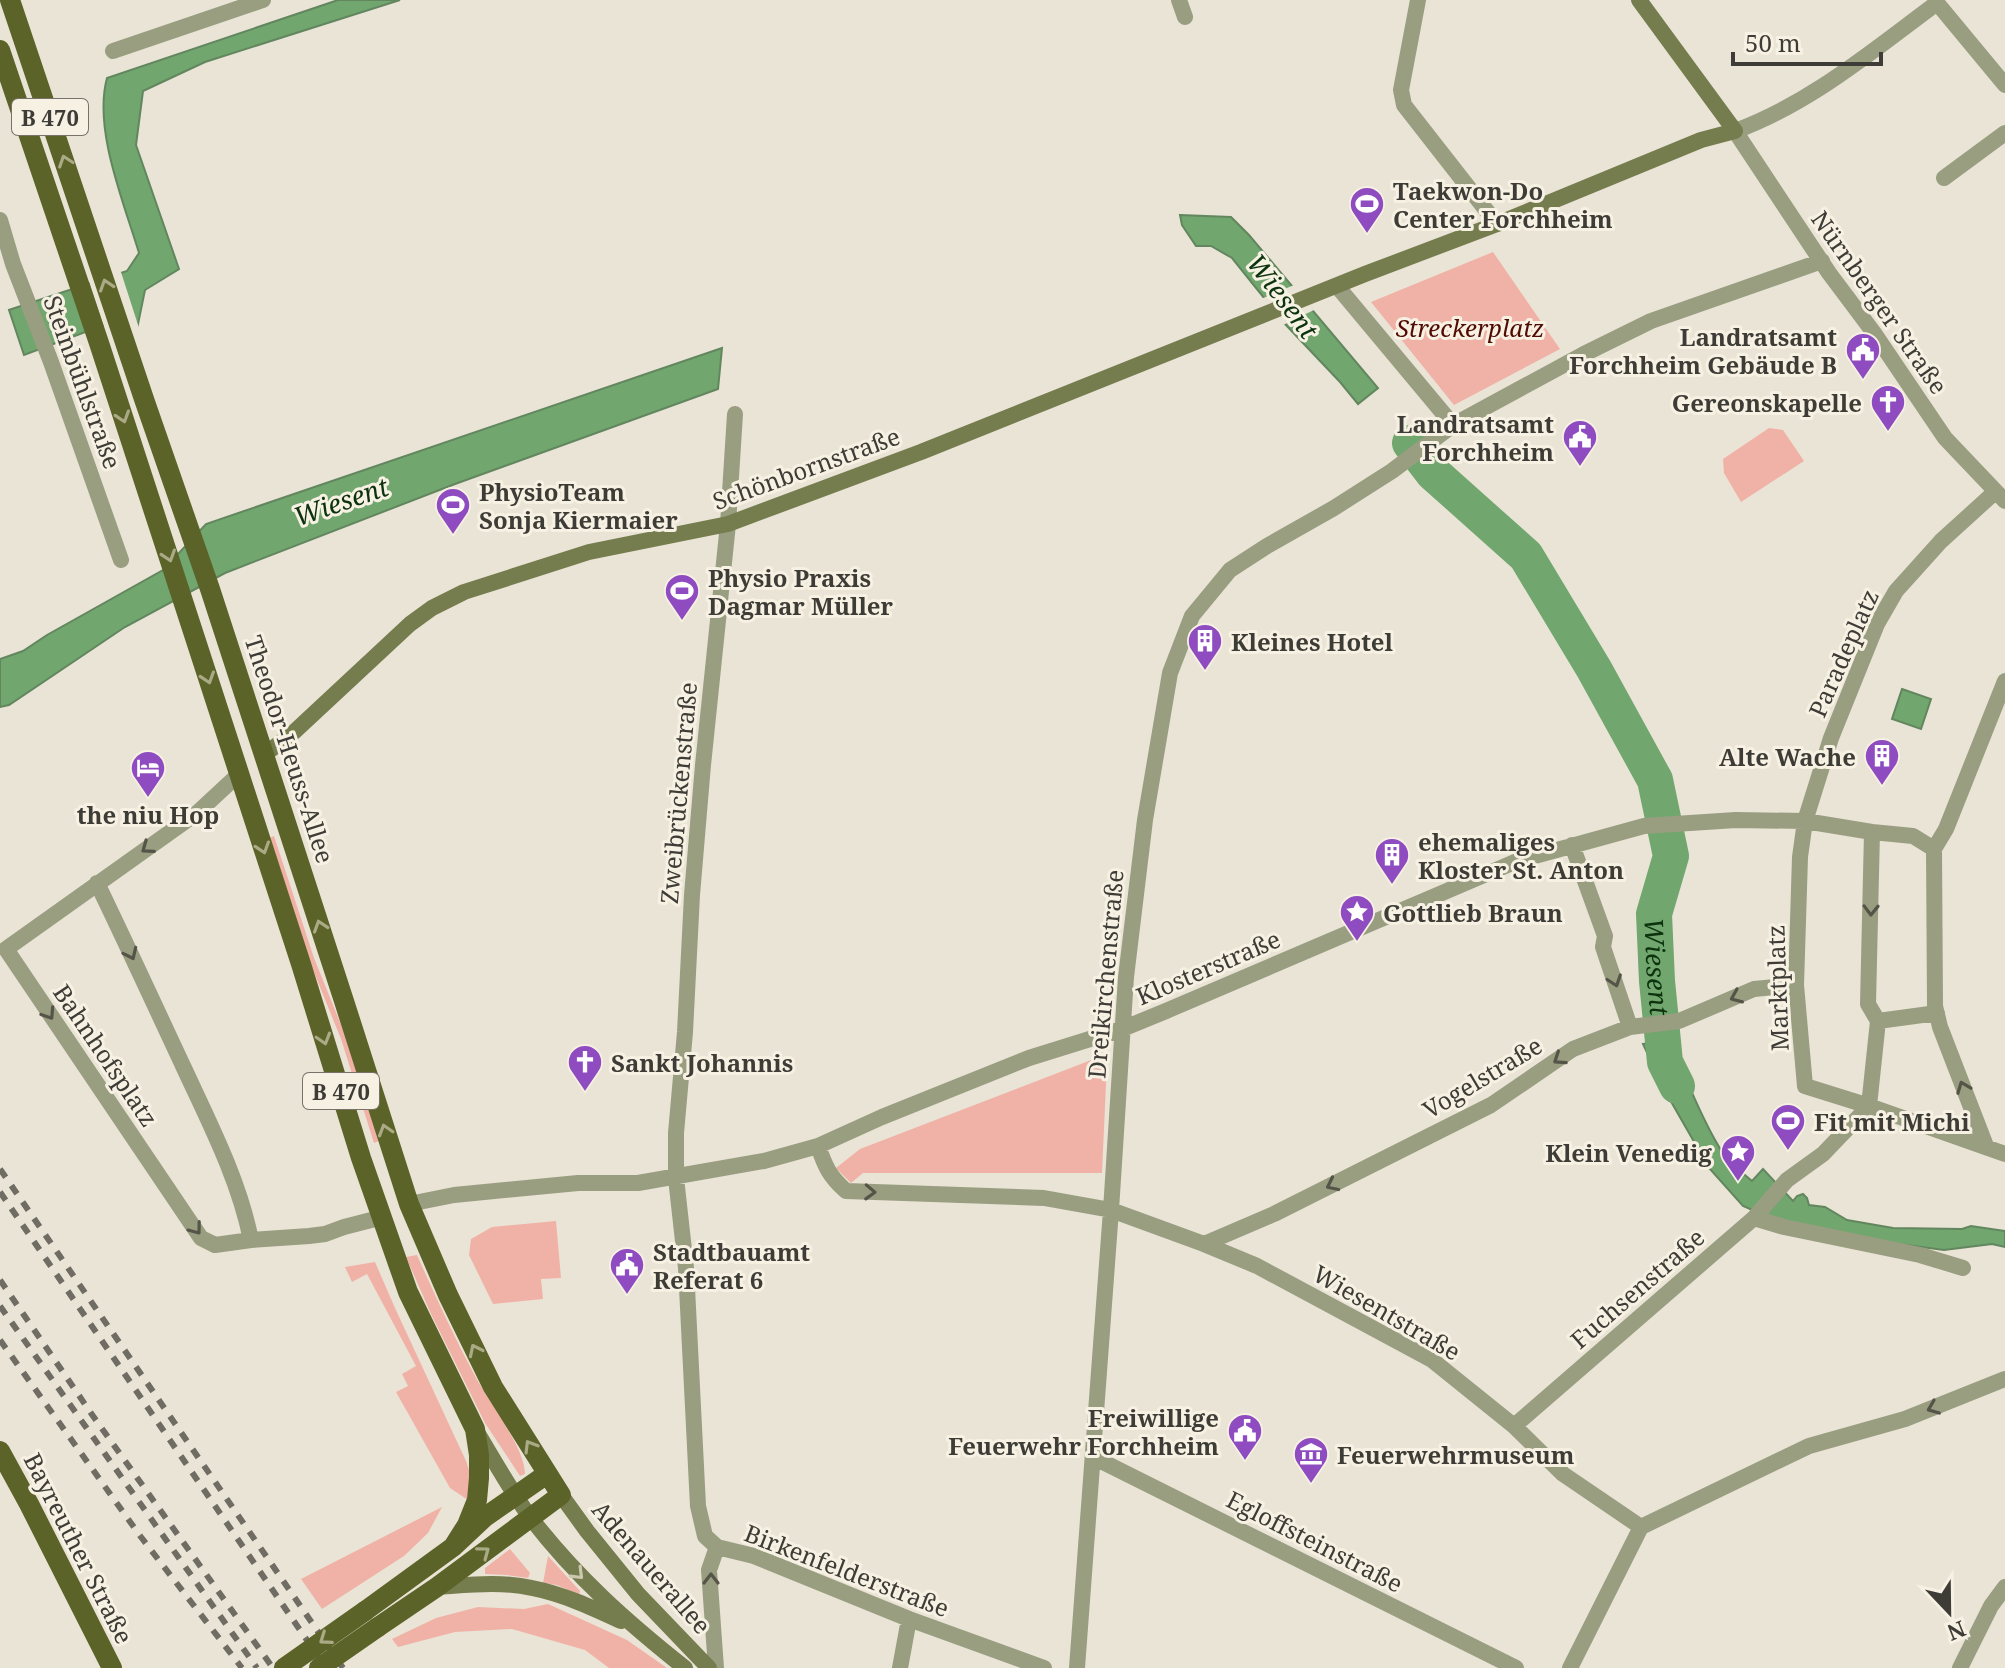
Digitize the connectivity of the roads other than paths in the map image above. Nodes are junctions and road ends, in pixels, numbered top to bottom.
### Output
1 (10, 0) edge
2 (263, 0) edge
3 (1179, 0) edge
4 (1418, 0) edge
5 (1639, 0) edge
6 (1185, 17) dead end
7 (0, 50) edge
8 (113, 51) dead end
9 (2005, 85) edge
10 (1735, 131) junction
11 (2005, 133) edge
12 (1944, 178) dead end
13 (0, 220) edge
14 (1497, 224) junction
15 (1822, 261) junction
16 (1337, 286) junction
17 (735, 414) dead end
18 (1453, 425) junction
19 (2000, 497) edge
20 (728, 524) junction
21 (121, 560) dead end
22 (2005, 681) edge
23 (264, 755) junction
24 (239, 774) junction
25 (1805, 821) junction
26 (1872, 832) junction
27 (1572, 845) junction
28 (1934, 849) junction
29 (97, 883) junction
30 (1796, 985) junction
31 (1937, 1013) junction
32 (1878, 1021) junction
33 (1630, 1027) junction
34 (1122, 1029) junction
35 (1877, 1109) junction
36 (818, 1146) junction
37 (1986, 1146) junction
38 (2005, 1154) edge
39 (676, 1178) junction
40 (409, 1204) junction
41 (1111, 1210) junction
42 (383, 1217) junction
43 (1754, 1218) junction
44 (251, 1240) junction
45 (1204, 1244) junction
46 (1963, 1268) dead end
47 (2005, 1379) edge
48 (1514, 1426) junction
49 (475, 1429) junction
50 (0, 1451) edge
51 (1093, 1457) junction
52 (547, 1474) junction
53 (561, 1495) junction
54 (515, 1496) junction
55 (530, 1517) junction
56 (1641, 1527) junction
57 (453, 1547) junction
58 (717, 1547) junction
59 (437, 1587) junction
60 (2005, 1587) edge
61 (371, 1619) junction
62 (909, 1619) junction
63 (631, 1625) junction
64 (112, 1668) edge
65 (284, 1668) edge
66 (319, 1668) edge
67 (685, 1668) edge
68 (709, 1668) edge
69 (716, 1668) edge
70 (900, 1668) edge
71 (1044, 1668) edge
72 (1077, 1668) edge
73 (1516, 1668) edge
74 (1570, 1668) edge
75 (1960, 1668) edge

23 -> 1 main road, Theodor-Heuss-Allee / B 470
2 - 8 street
3 - 6 street
4 - 14 street
5 - 10 street, Nürnberger Straße
7 -> 24 main road, B 470
9 - 10 street
10 - 14 street
10 - 15 street, Nürnberger Straße
11 - 12 street
13 - 21 street, Steinbühlstraße
14 - 16 street, Schönbornstraße
15 - 18 street, Dreikirchenstraße
15 - 19 street, Nürnberger Straße
16 - 18 street
16 - 20 street, Schönbornstraße
17 - 20 street, Zweibrückenstraße
18 - 34 street, Dreikirchenstraße
19 - 25 street, Paradeplatz
20 - 23 street, Schönbornstraße
20 - 39 street, Zweibrückenstraße
22 - 28 street
23 - 24 main road
40 -> 23 main road, Theodor-Heuss-Allee / B 470
24 -> 29 street, Bahnhofsplatz
24 -> 42 main road, B 470
25 - 26 street, Klosterstraße
25 - 27 street, Klosterstraße
25 - 30 street, Marktplatz
26 - 28 street, Klosterstraße
26 -> 32 street
27 -> 33 street
27 - 34 street, Klosterstraße
28 - 31 street
29 -> 44 street
29 -> 44 street, Bahnhofsplatz
30 -> 33 street, Vogelstraße
30 - 35 street, Marktplatz
31 - 32 street
37 -> 31 street
32 - 35 street
33 -> 45 street, Vogelstraße
34 - 36 street, Klosterstraße
34 - 41 street, Dreikirchenstraße
35 - 37 street, Marktplatz
35 - 43 street, Fuchsenstraße
36 - 39 street, Klosterstraße
36 -> 41 street, Wiesentstraße
37 - 38 street, Marktplatz
39 - 40 street, Klosterstraße
39 - 58 street, Birkenfelderstraße
40 - 42 main road
52 -> 40 main road, Theodor-Heuss-Allee / B 470
41 - 45 street, Wiesentstraße
41 - 51 street, Dreikirchenstraße
42 - 44 street, Bahnhofsplatz
42 - 49 main road, B 470
43 - 46 street
43 - 48 street, Fuchsenstraße
45 - 48 street, Wiesentstraße
47 -> 56 street
48 - 56 street, Wiesentstraße
49 - 54 street
49 - 57 main road, B 470
50 - 64 main road, Bayreuther Straße
51 - 72 street, Dreikirchenstraße
51 - 73 street, Egloffsteinstraße
52 - 53 main road, Theodor-Heuss-Allee / B 470
52 - 54 main road, B 470
53 - 55 main road, B 470
53 - 68 street, Adenauerallee
54 - 55 street, Adenauerallee
54 - 57 main road, B 470
59 -> 55 main road, B 470
55 -> 63 street, Adenauerallee
56 - 74 street
57 - 61 main road, B 470
58 - 62 street, Birkenfelderstraße
69 -> 58 street
59 - 61 main road, B 470
59 - 63 street
60 - 75 street
61 -> 65 main road, B 470, bridge
61 - 66 main road, B 470, bridge
62 - 70 street
62 - 71 street, Birkenfelderstraße
63 - 67 street, Adenauerallee

